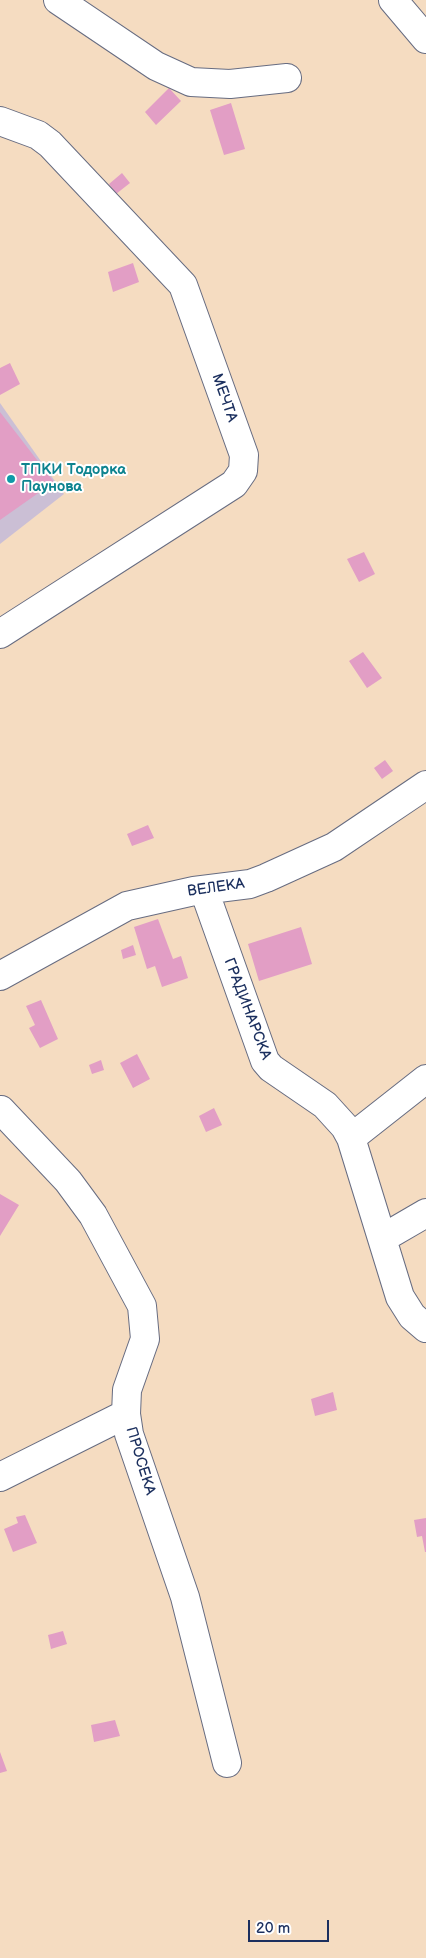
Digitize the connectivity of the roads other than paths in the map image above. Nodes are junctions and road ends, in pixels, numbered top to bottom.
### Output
1 (58, 0) edge
2 (393, 0) edge
3 (426, 39) edge
4 (287, 78) dead end
5 (0, 120) edge
6 (0, 634) edge
7 (426, 785) edge
8 (204, 890) junction
9 (0, 976) edge
10 (426, 1079) edge
11 (0, 1108) edge
12 (351, 1138) junction
13 (0, 1143) edge
14 (426, 1213) edge
15 (383, 1238) junction
16 (426, 1328) edge
17 (126, 1414) junction
18 (0, 1477) edge
19 (227, 1763) dead end

1 - 4 street
2 - 3 street
5 - 6 street, МЕЧТА
7 - 8 street, ВЕЛЕКА
8 - 9 street, ВЕЛЕКА
8 - 12 street, ГРАДИНАРСКА
10 - 12 street
11 - 13 street
11 - 17 street, ПРОСЕКА
12 - 15 street, ГРАДИНАРСКА
14 - 15 street
15 - 16 street, ГРАДИНАРСКА
17 - 18 street
17 - 19 street, ПРОСЕКА

